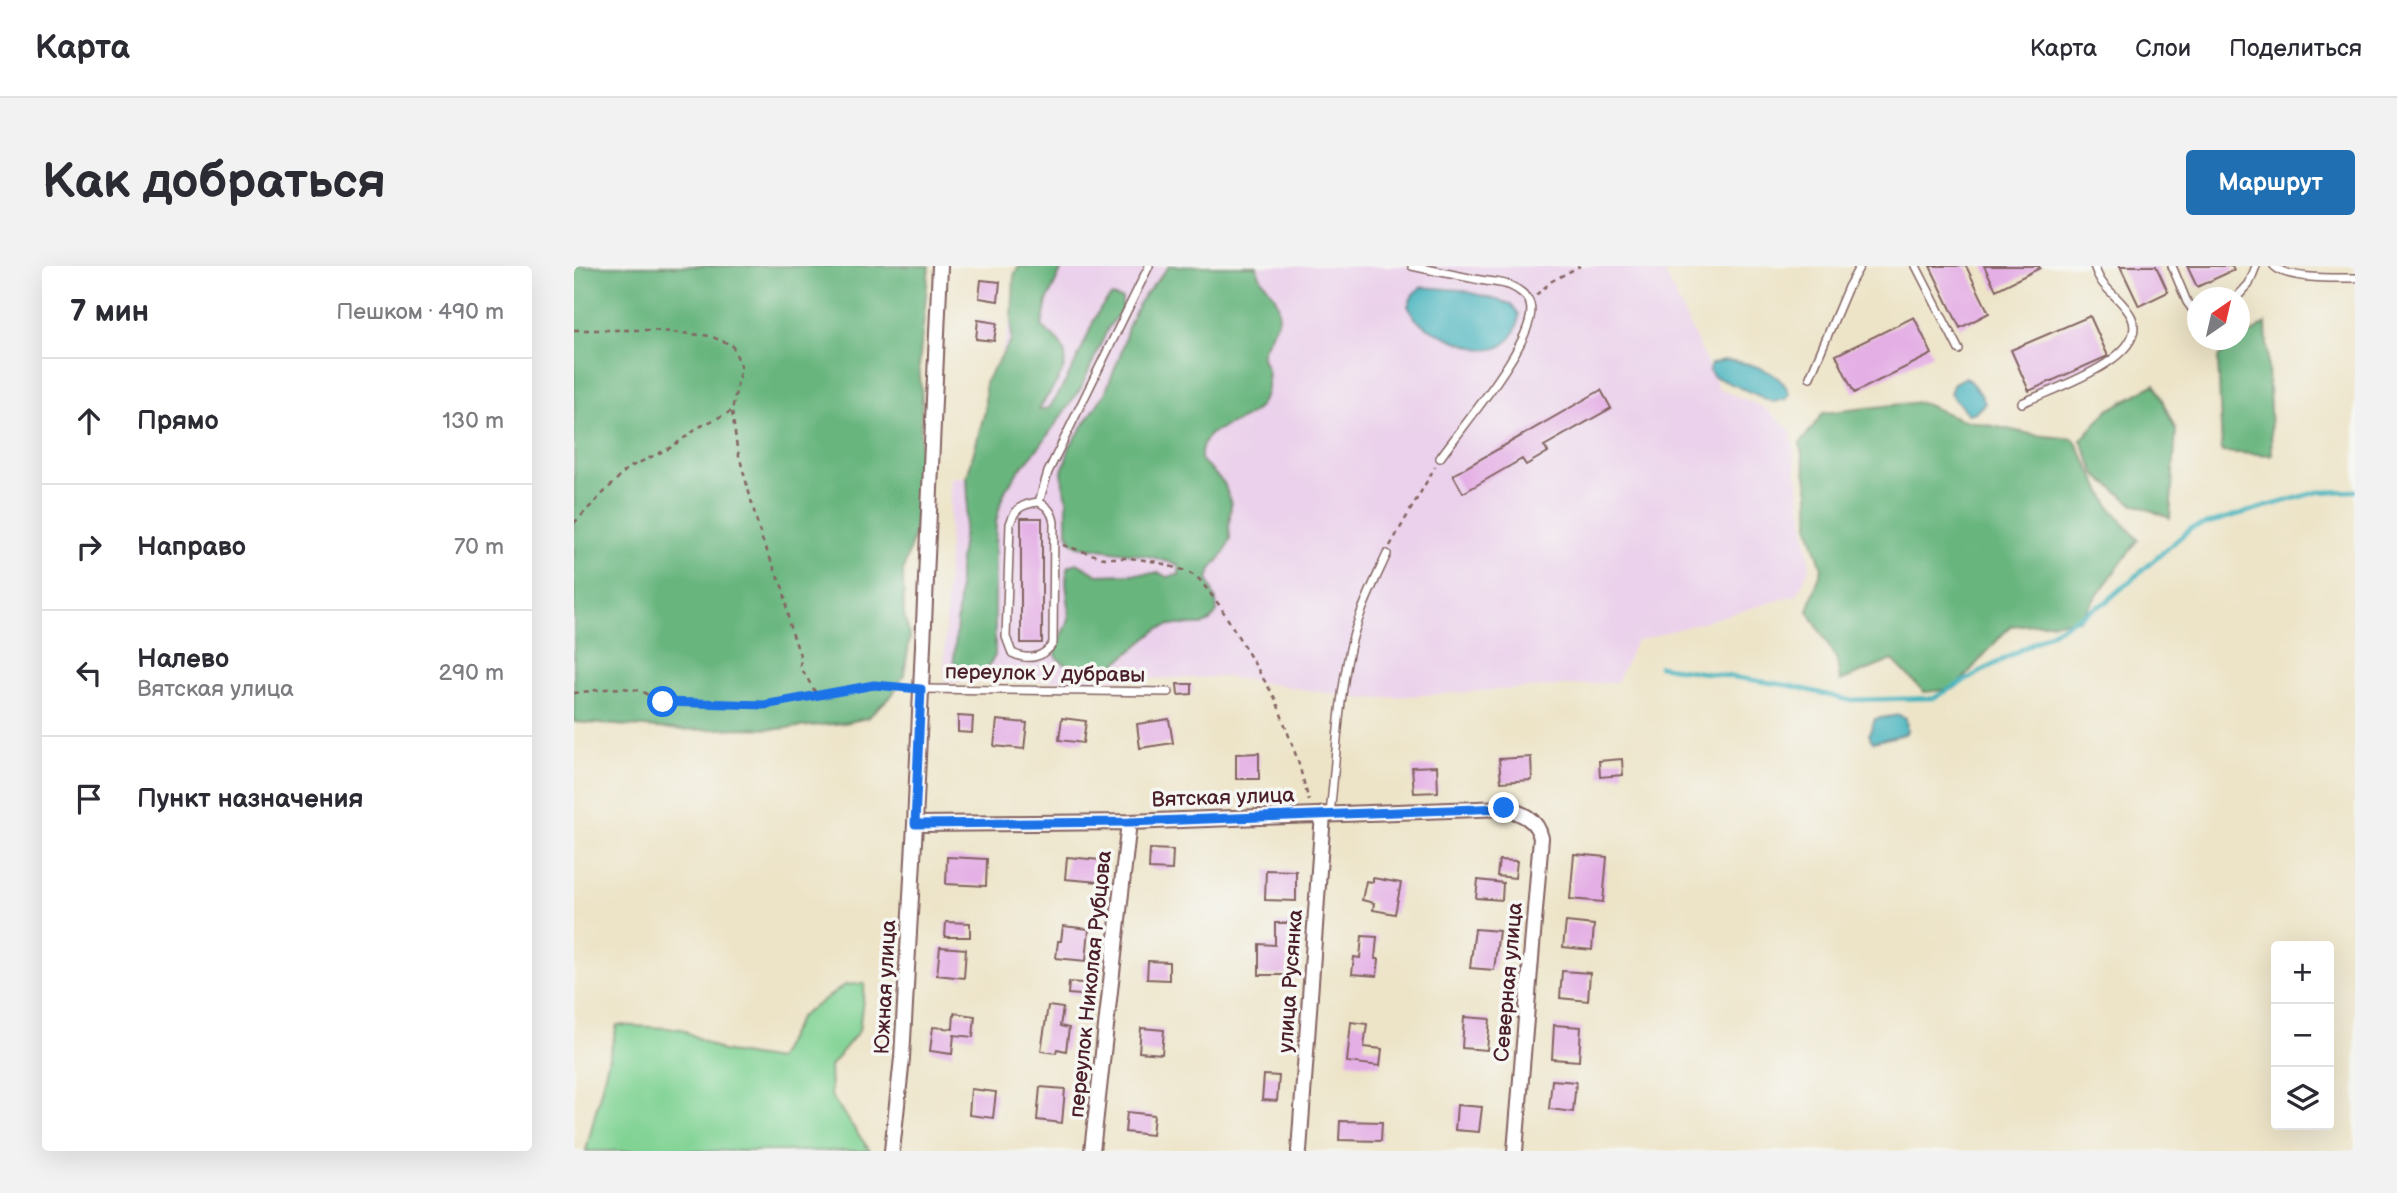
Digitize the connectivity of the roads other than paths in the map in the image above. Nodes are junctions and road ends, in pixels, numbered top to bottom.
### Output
1 (940, 266) edge
2 (1149, 266) edge
3 (1412, 266) edge
4 (1860, 266) edge
5 (1916, 266) edge
6 (2094, 266) edge
7 (2172, 266) edge
8 (2256, 266) edge
9 (2274, 266) edge
10 (2355, 278) edge
11 (2246, 287) edge
12 (2187, 302) edge
13 (1959, 350) dead end
14 (1810, 377) dead end
15 (2022, 403) dead end
16 (1440, 458) road end
17 (1039, 502) junction
18 (1387, 554) road end
19 (921, 689) junction
20 (1169, 692) dead end
21 (1322, 815) junction
22 (1531, 819) joint
23 (1129, 822) junction
24 (915, 824) junction
25 (892, 1151) edge
26 (1092, 1151) edge
27 (1299, 1151) edge
28 (1516, 1151) edge

1 - 19 street, Южная улица
2 - 17 lane
3 - 16 lane
4 - 14 lane
5 - 13 lane
6 - 15 lane
7 - 12 lane
8 - 11 lane
9 - 10 lane
17 - 17 lane
18 - 21 lane
19 - 20 lane, переулок У дубравы
19 - 24 street, Южная улица
21 - 22 street, Вятская улица
21 - 23 street, Вятская улица
21 - 27 street, улица Русянка
22 - 28 street, Северная улица
23 - 24 street, Вятская улица
23 - 26 street, переулок Николая Рубцова
24 - 25 street, Южная улица

